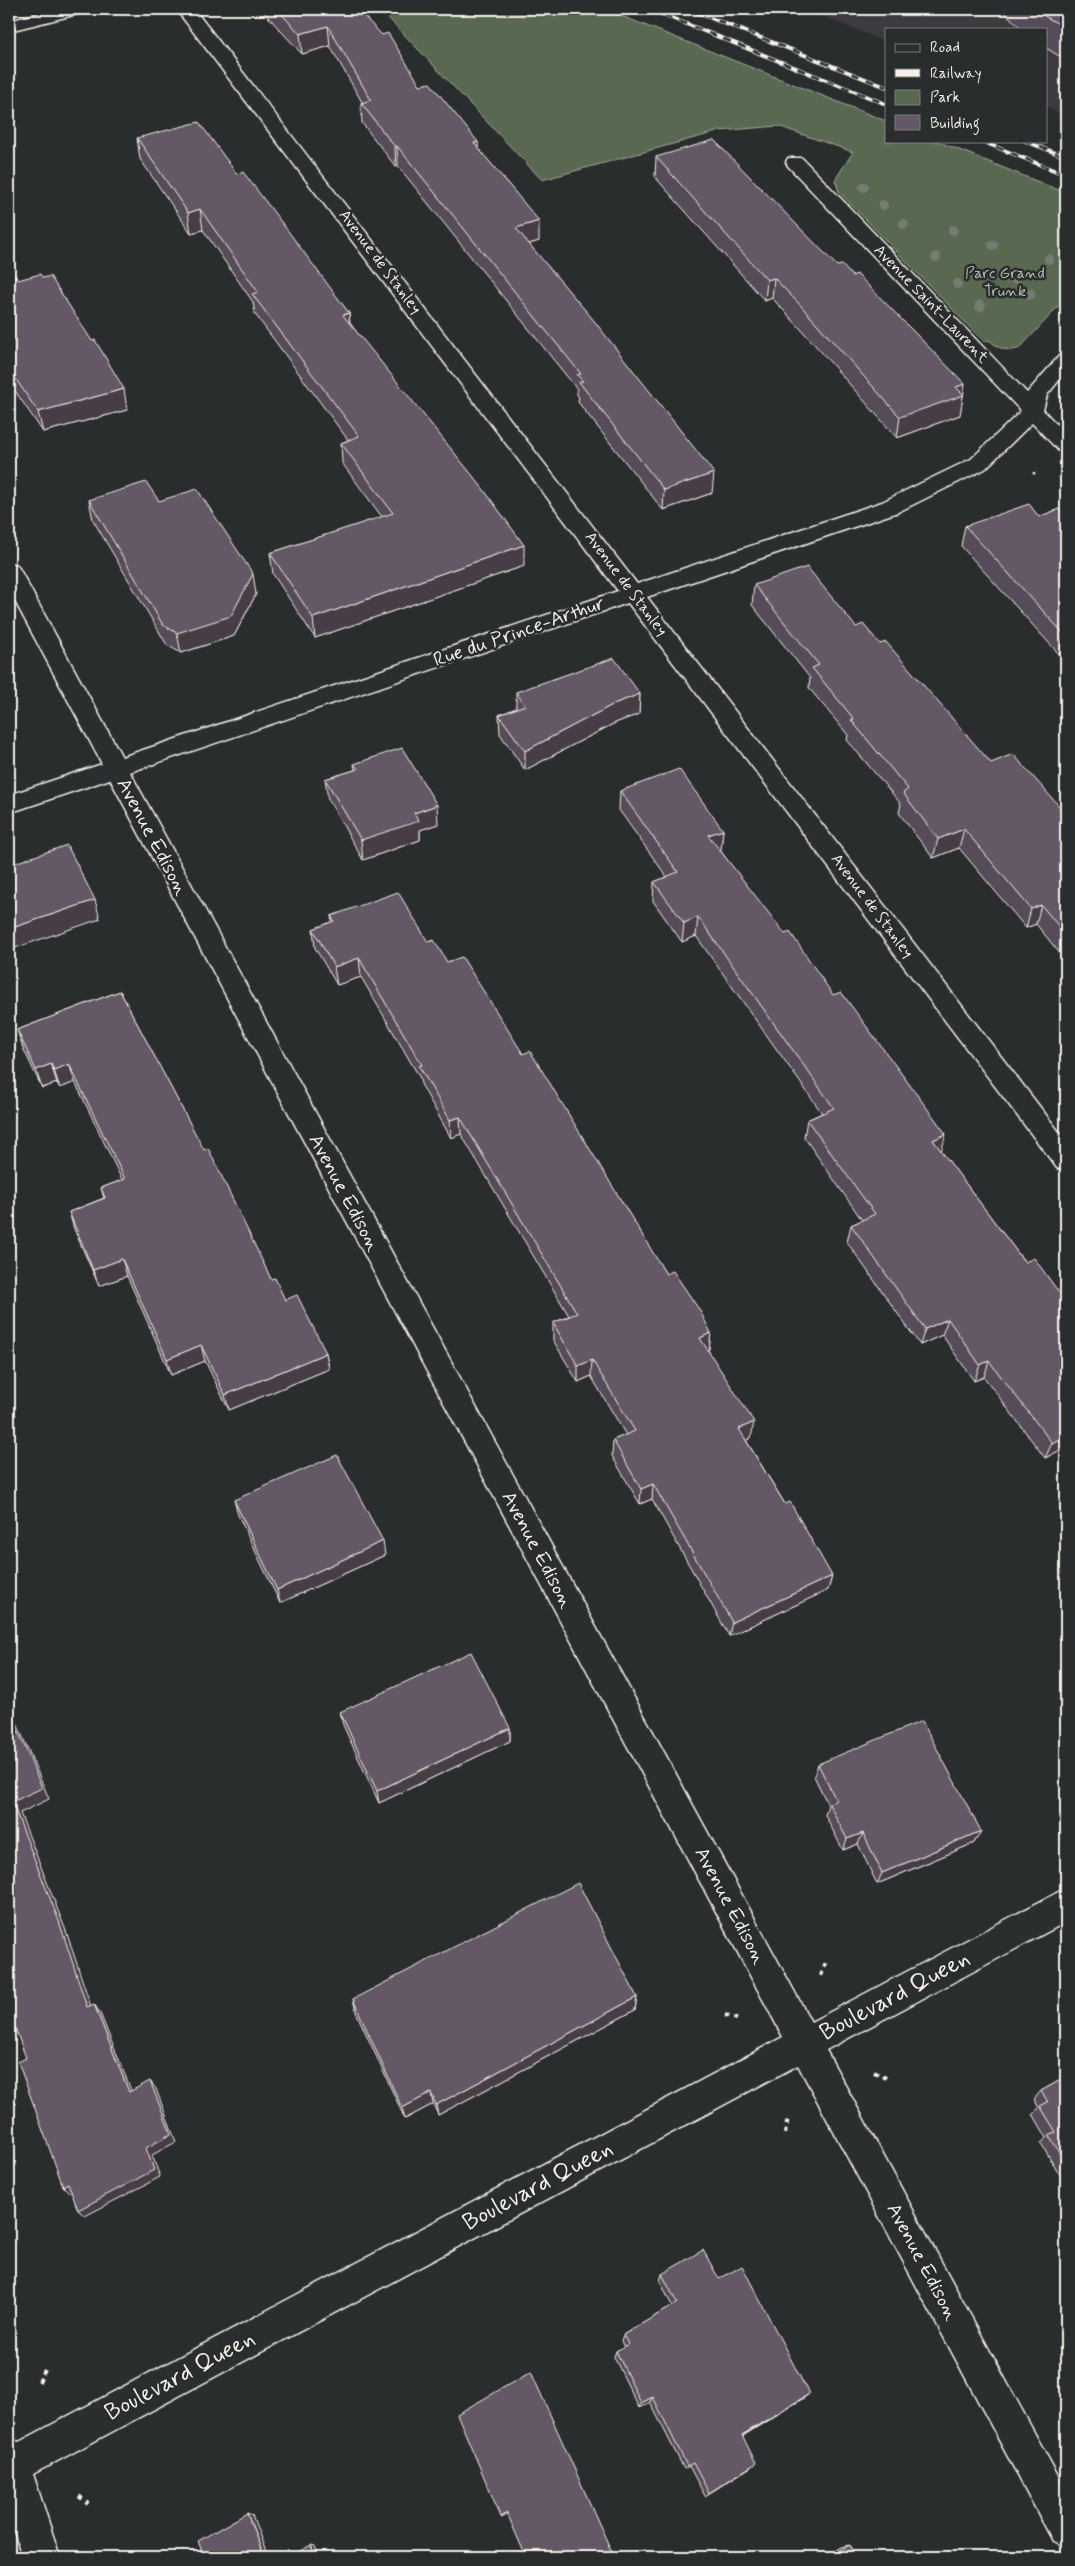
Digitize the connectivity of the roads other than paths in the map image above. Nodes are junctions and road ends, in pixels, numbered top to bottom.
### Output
1 (76, 9) edge
2 (185, 9) edge
3 (9, 26) edge
4 (795, 162) dead end
5 (1066, 360) edge
6 (1033, 411) junction
7 (1066, 446) edge
8 (9, 570) edge
9 (634, 593) junction
10 (115, 768) junction
11 (9, 804) edge
12 (1066, 1160) edge
13 (1066, 1904) edge
14 (805, 2044) junction
15 (10, 2463) edge
16 (1066, 2528) edge
17 (41, 2557) edge

1 - 3 street
2 - 9 street, Avenue de Stanley
4 - 6 street, Avenue Saint-Laurent
5 - 6 street, Rue du Prince-Arthur
6 - 7 street, Avenue Saint-Laurent
6 - 9 street, Rue du Prince-Arthur
8 - 10 street, Avenue Edison
9 - 10 street, Rue du Prince-Arthur
9 - 12 street, Avenue de Stanley
10 - 11 street, Rue du Prince-Arthur
10 - 14 street, Avenue Edison
13 - 14 street, Boulevard Queen
14 - 15 street, Boulevard Queen
14 - 16 street, Avenue Edison
15 - 17 street

